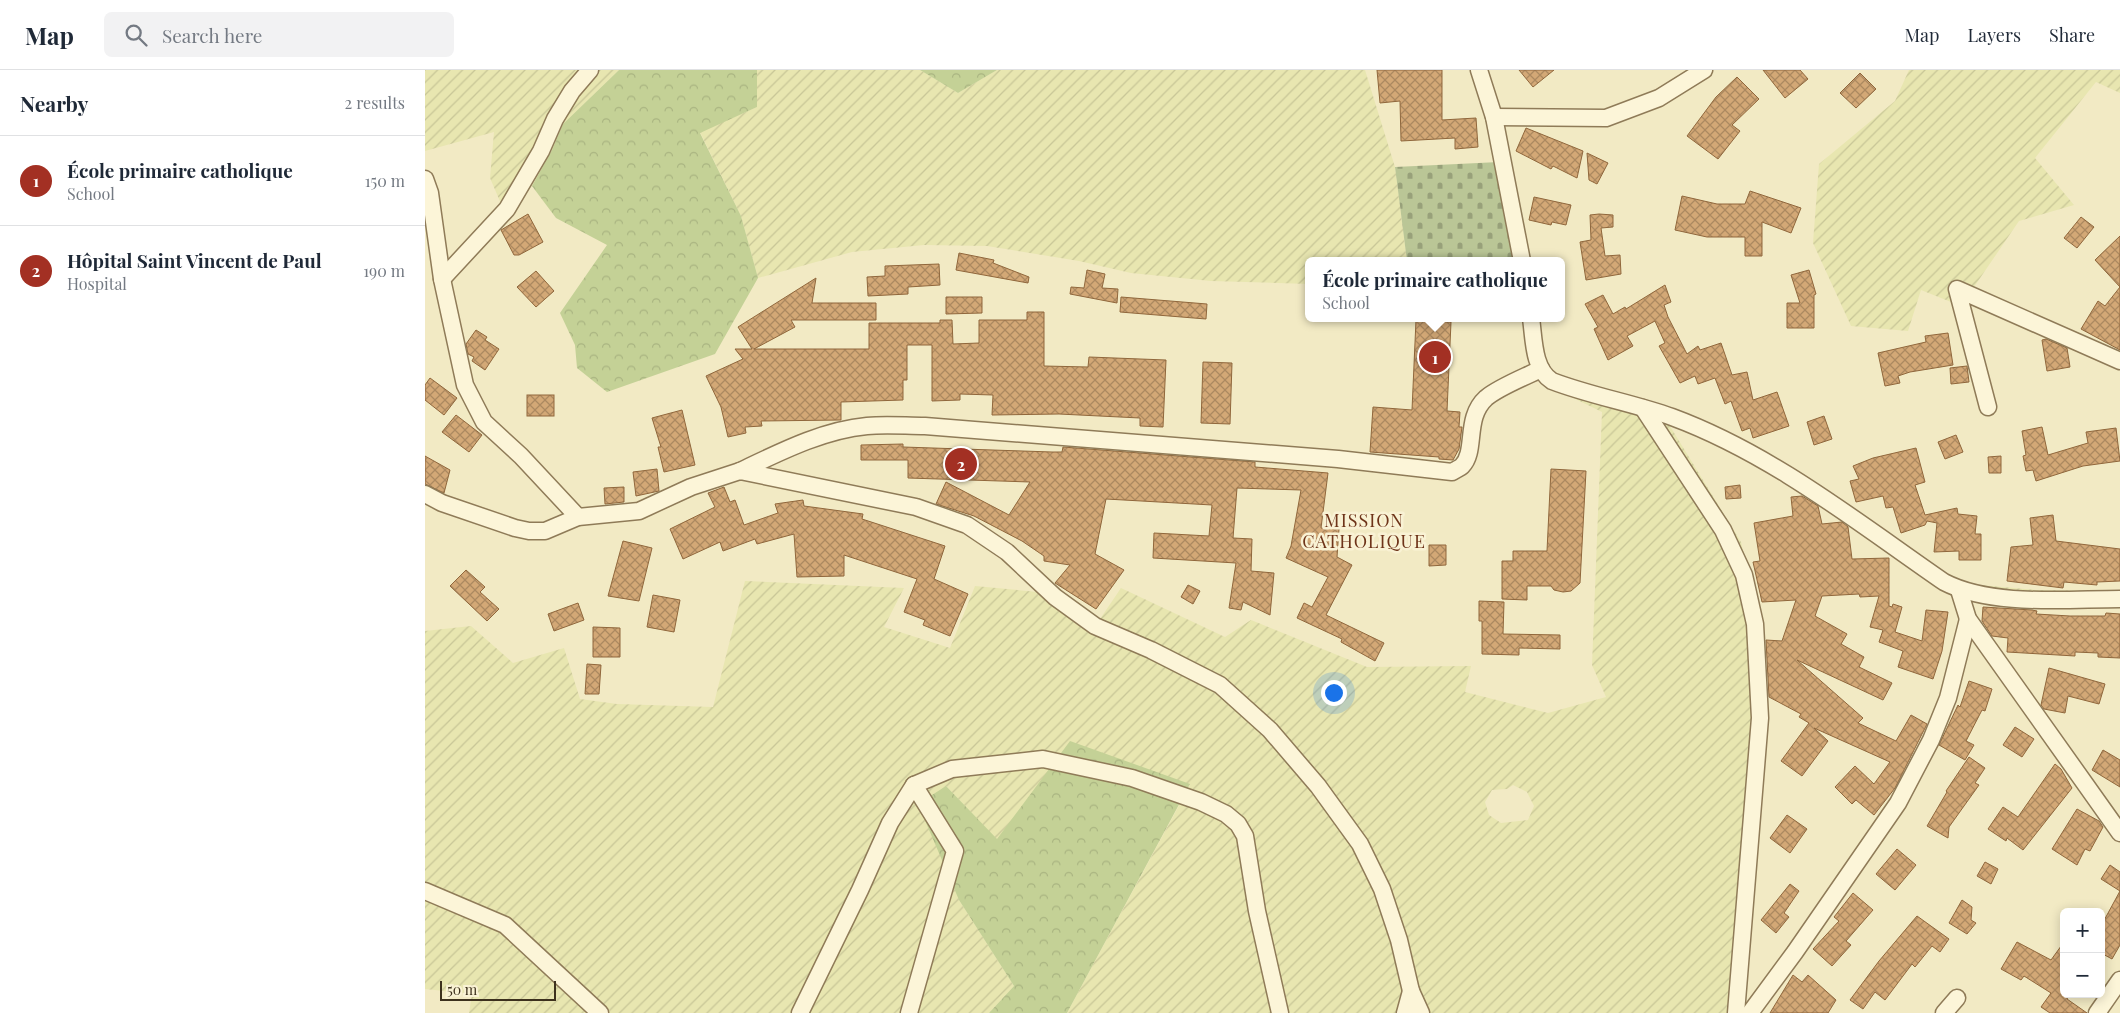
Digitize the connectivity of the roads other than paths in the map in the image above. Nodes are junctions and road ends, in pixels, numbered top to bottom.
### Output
1 (590, 70) edge
2 (1479, 70) edge
3 (1704, 70) edge
4 (1494, 117) junction
5 (425, 179) edge
6 (1521, 257) edge
7 (442, 279) junction
8 (1532, 322) edge
9 (2120, 361) edge
10 (1541, 369) junction
11 (1989, 406) dead end
12 (1643, 408) junction
13 (740, 471) junction
14 (425, 494) edge
15 (578, 517) junction
16 (1959, 590) junction
17 (2120, 599) edge
18 (1968, 619) junction
19 (913, 785) junction
20 (2120, 834) edge
21 (425, 891) edge
22 (2120, 980) edge
23 (1411, 991) junction
24 (1957, 998) dead end
25 (601, 1013) edge
26 (800, 1013) edge
27 (909, 1013) edge
28 (1280, 1013) edge
29 (1405, 1013) edge
30 (1421, 1013) edge
31 (1736, 1013) edge
32 (1750, 1013) edge
33 (1944, 1013) edge
34 (2097, 1013) edge

1 - 7 street
2 - 4 street
3 - 4 street
4 - 6 street
5 - 7 street
7 - 15 street
8 - 10 street
9 - 11 street
10 - 12 street
10 - 13 street
12 - 16 street
12 - 31 street
13 - 15 street
13 - 23 street
14 - 15 street
16 - 17 street
16 - 18 street
18 - 20 street
18 - 32 street
19 - 26 street
19 - 27 street
19 - 28 street
21 - 25 street
22 - 34 street
23 - 29 street
23 - 30 street
24 - 33 street

